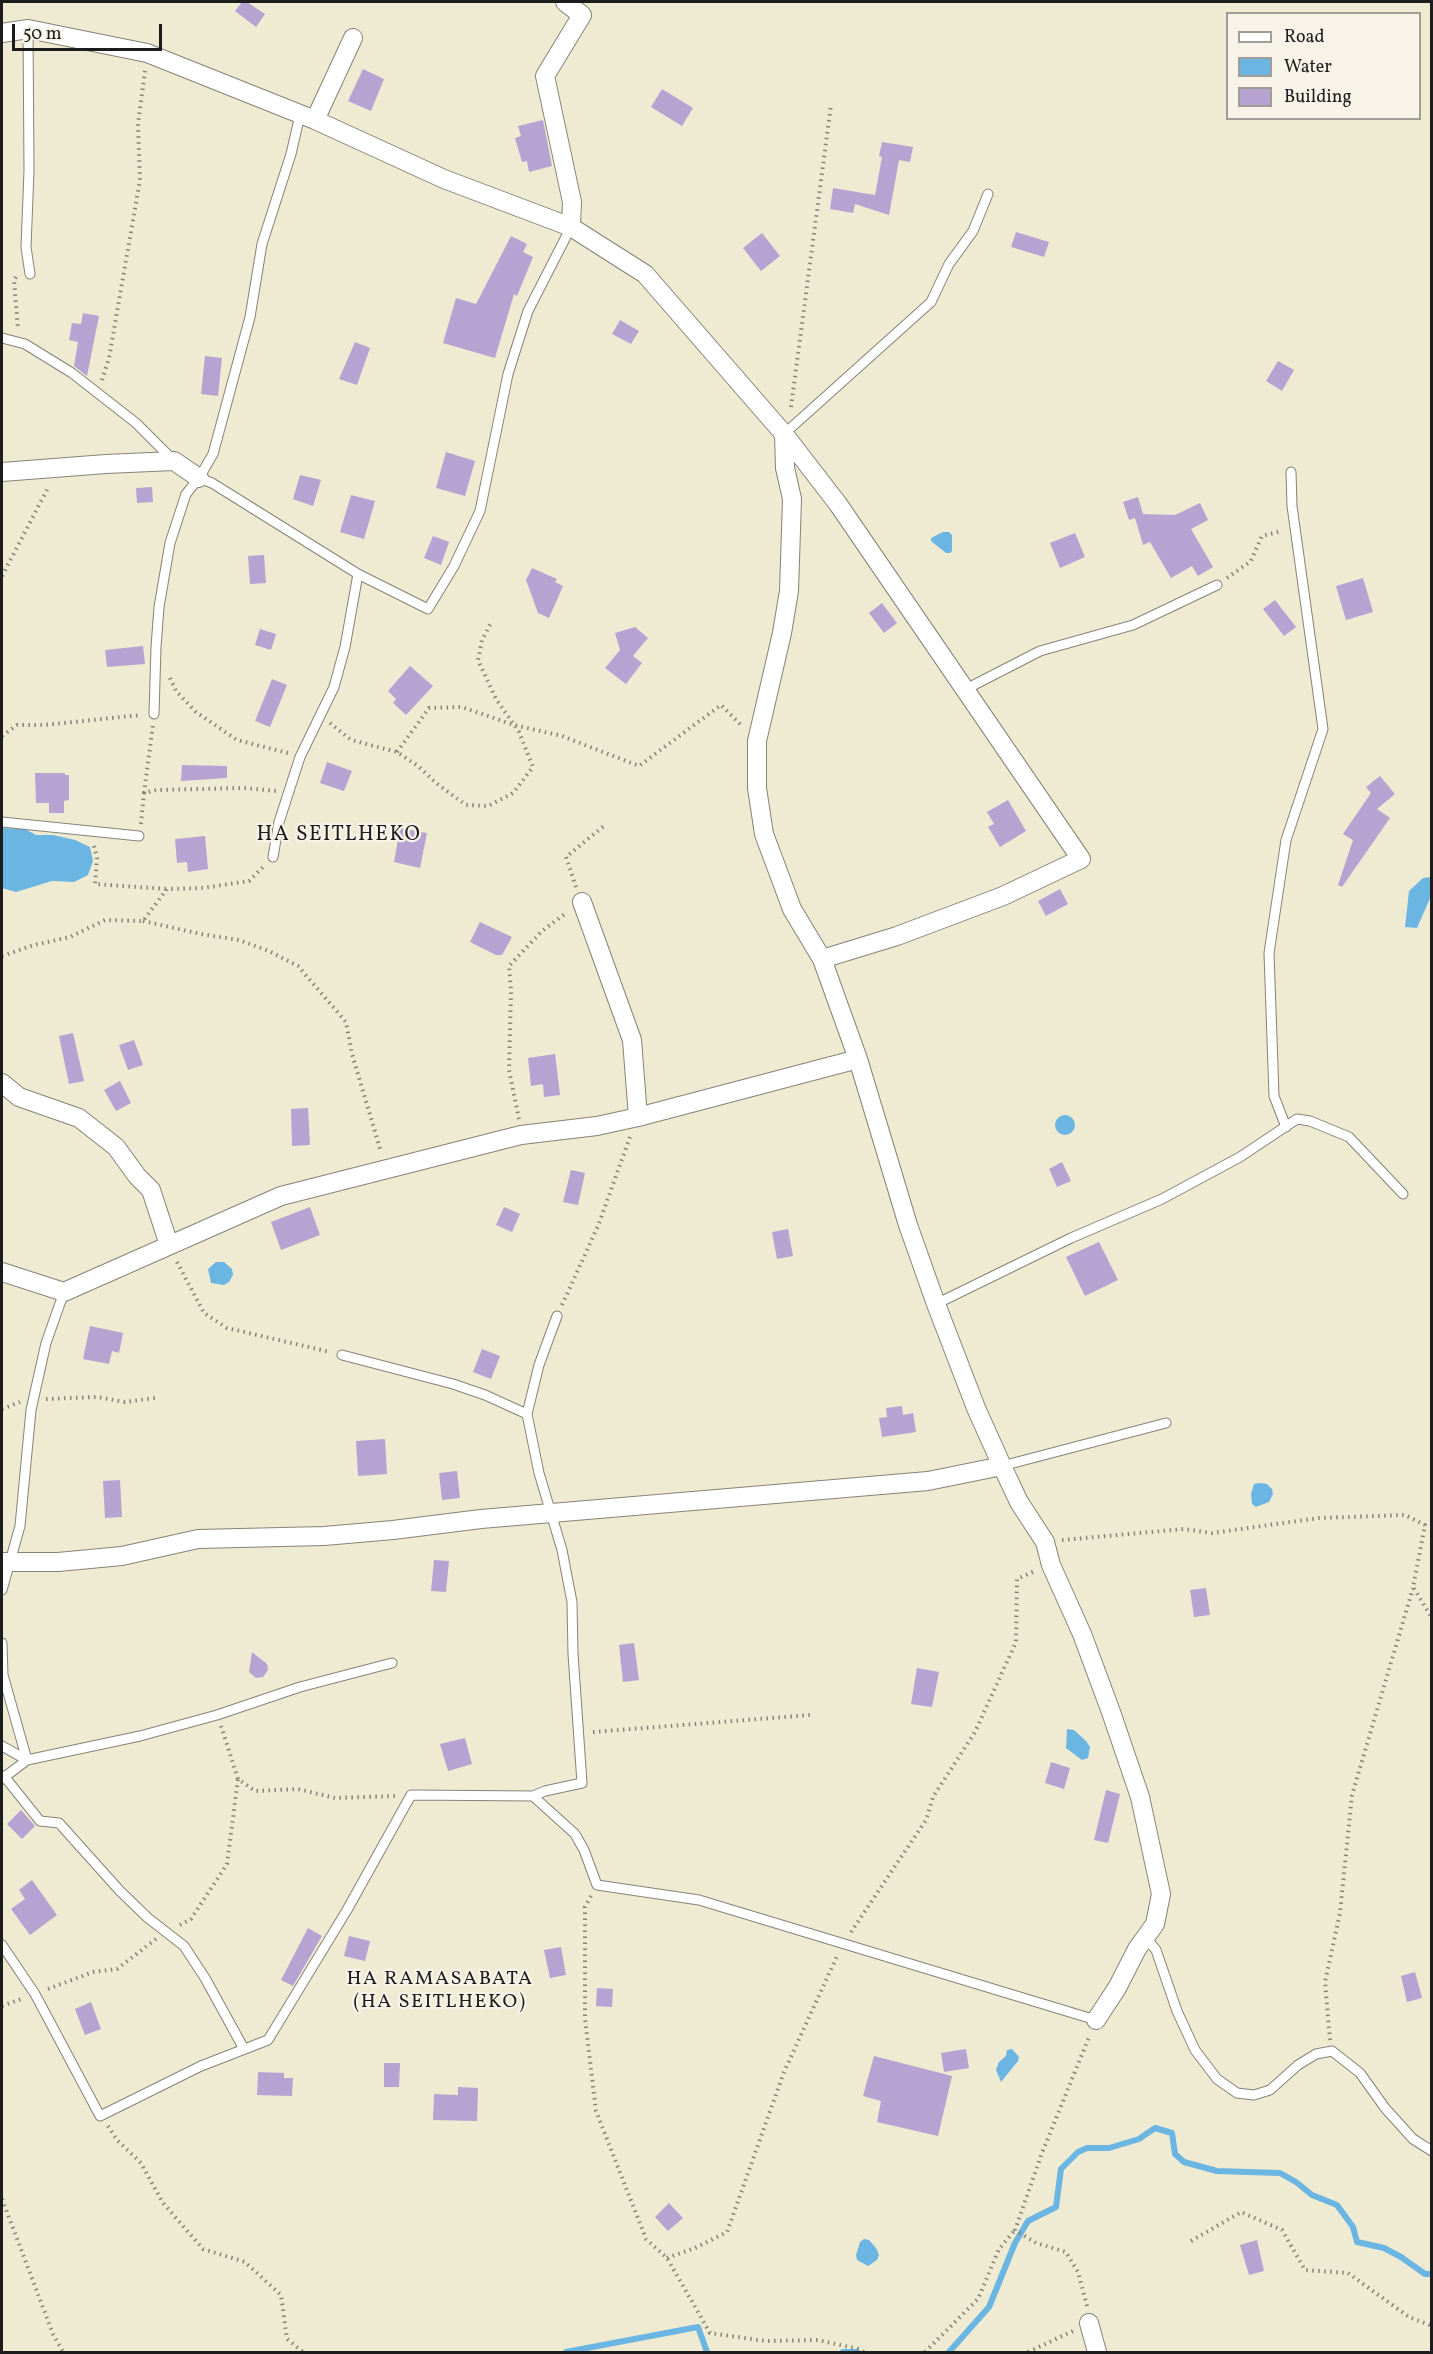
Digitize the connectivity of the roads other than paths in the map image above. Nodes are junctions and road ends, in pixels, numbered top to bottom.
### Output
1 (566, 2) edge
2 (28, 29) junction
3 (2, 33) edge
4 (352, 38) dead end
5 (307, 118) junction
6 (988, 194) dead end
7 (571, 227) junction
8 (30, 274) dead end
9 (2, 338) edge
10 (784, 434) junction
11 (174, 461) junction
12 (2, 472) edge
13 (1291, 472) dead end
14 (199, 478) junction
15 (358, 574) junction
16 (1217, 585) road end
17 (966, 689) junction
18 (154, 714) road end
19 (2, 822) edge
20 (139, 836) road end
21 (273, 858) road end
22 (582, 903) road end
23 (822, 959) junction
24 (858, 1059) junction
25 (2, 1083) edge
26 (638, 1117) junction
27 (1286, 1127) junction
28 (1403, 1194) dead end
29 (169, 1245) junction
30 (2, 1272) edge
31 (64, 1292) junction
32 (936, 1304) junction
33 (557, 1317) road end
34 (342, 1354) road end
35 (527, 1414) junction
36 (1166, 1424) dead end
37 (1002, 1466) junction
38 (551, 1513) junction
39 (6, 1562) edge
40 (2, 1590) edge
41 (2, 1643) edge
42 (392, 1663) dead end
43 (2, 1746) edge
44 (27, 1760) junction
45 (3, 1778) edge
46 (533, 1796) junction
47 (1146, 1938) junction
48 (2, 1945) edge
49 (1096, 2020) joint
50 (244, 2049) junction
51 (1431, 2151) edge
52 (1089, 2323) road end
53 (1097, 2352) edge

1 - 7 street
2 - 3 street
2 - 5 street
2 - 8 lane
4 - 5 street
5 - 7 street
5 - 14 lane
6 - 10 lane
7 - 10 street
7 - 15 lane
9 - 11 lane
10 - 17 street
10 - 23 street
11 - 12 street
11 - 14 street
13 - 27 lane
14 - 15 lane
14 - 18 lane
15 - 21 lane
16 - 17 lane
17 - 23 street
19 - 20 lane
22 - 26 street
23 - 24 street
24 - 26 street
24 - 32 street
25 - 29 street
26 - 29 street
27 - 28 lane
27 - 32 lane
29 - 31 street
30 - 31 street
31 - 39 lane
32 - 37 street
33 - 35 lane
34 - 35 lane
35 - 38 lane
36 - 37 lane
37 - 38 street
37 - 47 street
38 - 39 street
38 - 46 lane
39 - 40 lane
41 - 44 lane
42 - 44 lane
43 - 44 lane
44 - 45 lane
45 - 50 lane
46 - 49 lane
46 - 50 lane
47 - 49 street
47 - 51 lane
48 - 50 lane
52 - 53 street

